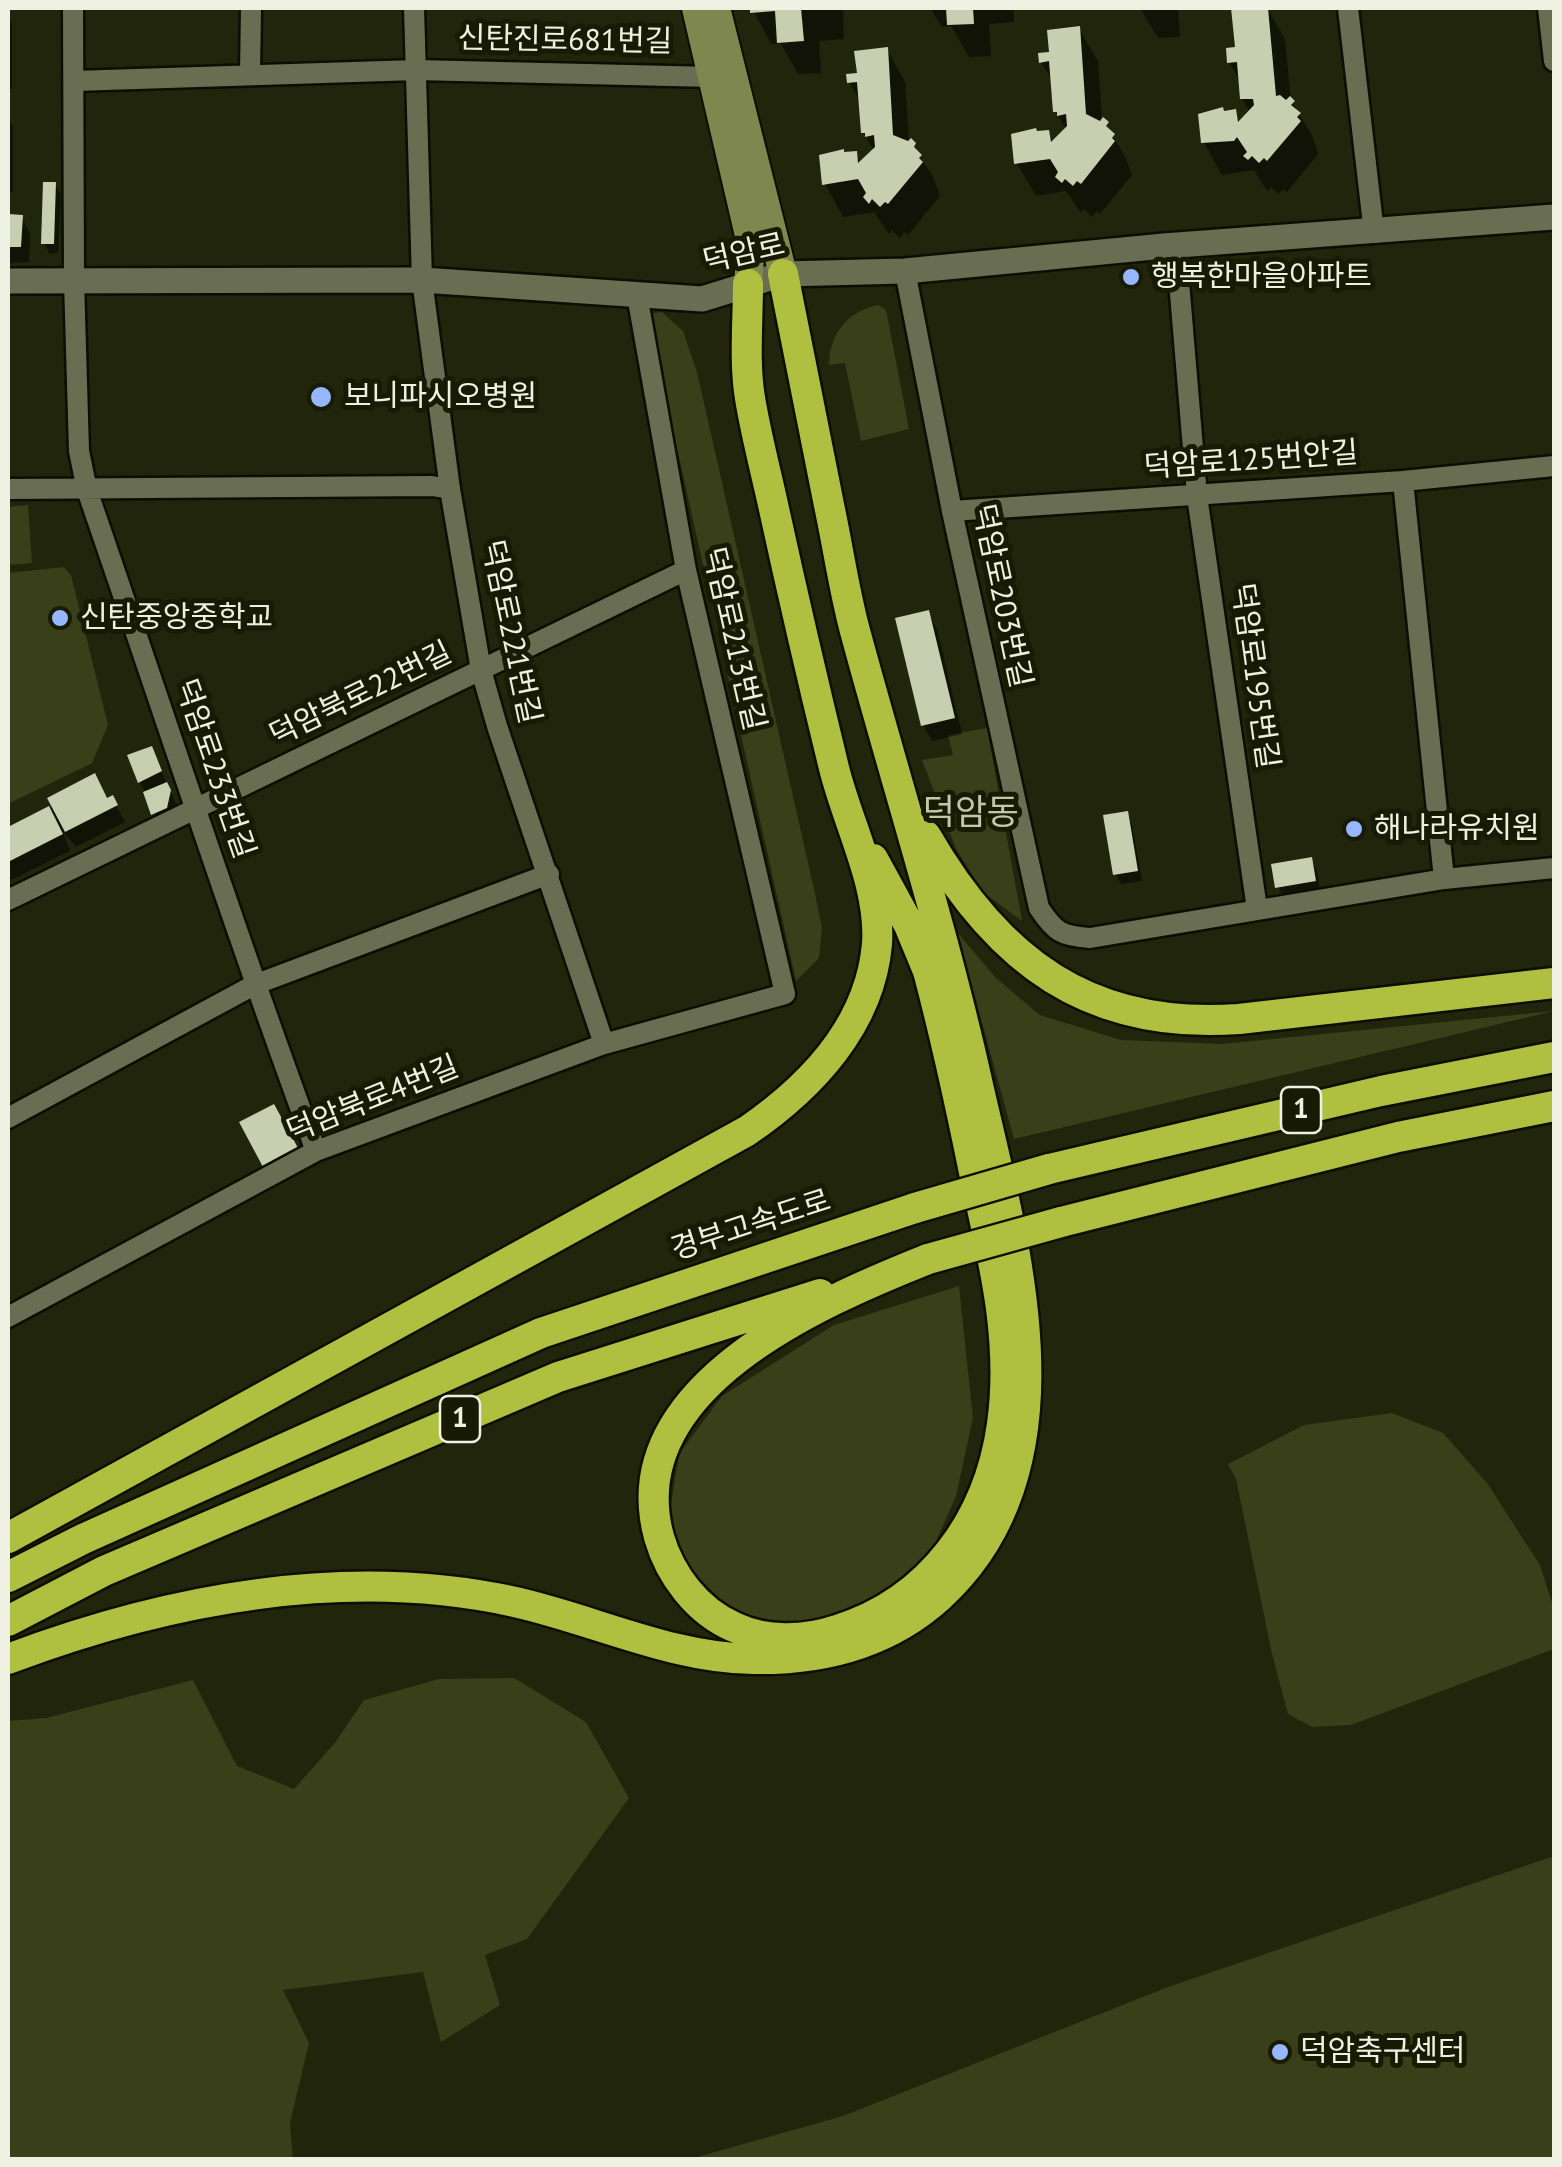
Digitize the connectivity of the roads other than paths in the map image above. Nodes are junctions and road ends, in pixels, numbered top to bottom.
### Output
1 (74, 8) edge
2 (251, 8) edge
3 (414, 8) edge
4 (696, 8) edge
5 (716, 8) edge
6 (1348, 8) edge
7 (1548, 8) edge
8 (1554, 61) edge
9 (416, 70) junction
10 (250, 73) junction
11 (713, 77) junction
12 (74, 81) junction
13 (1554, 217) edge
14 (1374, 232) junction
15 (1176, 246) junction
16 (904, 271) junction
17 (783, 274) junction
18 (422, 280) junction
19 (8, 281) edge
20 (74, 281) junction
21 (748, 284) junction
22 (637, 295) junction
23 (1554, 466) edge
24 (1403, 480) junction
25 (8, 489) edge
26 (450, 489) junction
27 (86, 490) junction
28 (1197, 496) junction
29 (952, 511) junction
30 (686, 570) junction
31 (481, 670) junction
32 (838, 782) junction
33 (899, 784) junction
34 (197, 808) junction
35 (1554, 868) edge
36 (549, 874) junction
37 (1444, 879) junction
38 (8, 900) edge
39 (1257, 909) junction
40 (1554, 983) edge
41 (254, 985) junction
42 (785, 994) joint
43 (604, 1044) junction
44 (1554, 1057) edge
45 (1554, 1106) edge
46 (8, 1118) edge
47 (316, 1151) junction
48 (928, 1259) junction
49 (8, 1318) edge
50 (8, 1538) edge
51 (8, 1576) edge
52 (8, 1621) edge
53 (8, 1660) edge

1 - 12 street, 덕암로233번길
2 - 10 street
3 - 9 street, 덕암로221번길
4 - 11 main road, 신탄진로681번길
5 - 17 main road
6 - 14 street
7 - 8 street
9 - 10 street, 신탄진로681번길
9 - 11 street, 신탄진로681번길
9 - 18 street, 덕암로221번길
10 - 12 street, 신탄진로681번길
11 - 21 main road, 신탄진로681번길
12 - 20 street, 덕암로233번길
13 - 14 street, 덕암로
14 - 15 street, 덕암로
15 - 16 street, 덕암로
15 - 28 street, 덕암로195번길
16 - 17 street, 덕암로
16 - 29 street, 덕암로203번길
17 - 21 street, 덕암로
17 - 33 highway
18 - 20 street, 덕암로
18 - 22 street, 덕암로
18 - 26 street, 덕암로221번길
19 - 20 street, 덕암로
20 - 27 street, 덕암로233번길
21 - 22 street, 덕암로
21 - 32 highway
22 - 30 street, 덕암로213번길
23 - 24 street, 덕암로125번안길
24 - 28 street, 덕암로125번안길
24 - 37 street
25 - 27 street
26 - 27 street
26 - 31 street, 덕암로221번길
27 - 34 street, 덕암로233번길
28 - 29 street, 덕암로125번안길
28 - 39 street, 덕암로195번길
29 - 39 street, 덕암로203번길
30 - 31 street, 덕암북로22번길
30 - 42 street, 덕암로213번길
31 - 34 street, 덕암북로22번길
31 - 36 street, 덕암로221번길
32 - 48 highway
32 - 50 highway
33 - 40 highway
33 - 53 highway
34 - 38 street, 덕암북로22번길
34 - 41 street, 덕암로233번길
35 - 37 street
36 - 41 street
36 - 43 street, 덕암로221번길
37 - 39 street
41 - 46 street
41 - 47 street, 덕암로233번길
42 - 43 street, 덕암북로4번길
43 - 47 street, 덕암북로4번길
44 - 51 highway, 경부고속도로 / 1, bridge
45 - 48 highway, 1, bridge
47 - 49 street, 덕암북로4번길
48 - 52 highway, 1

